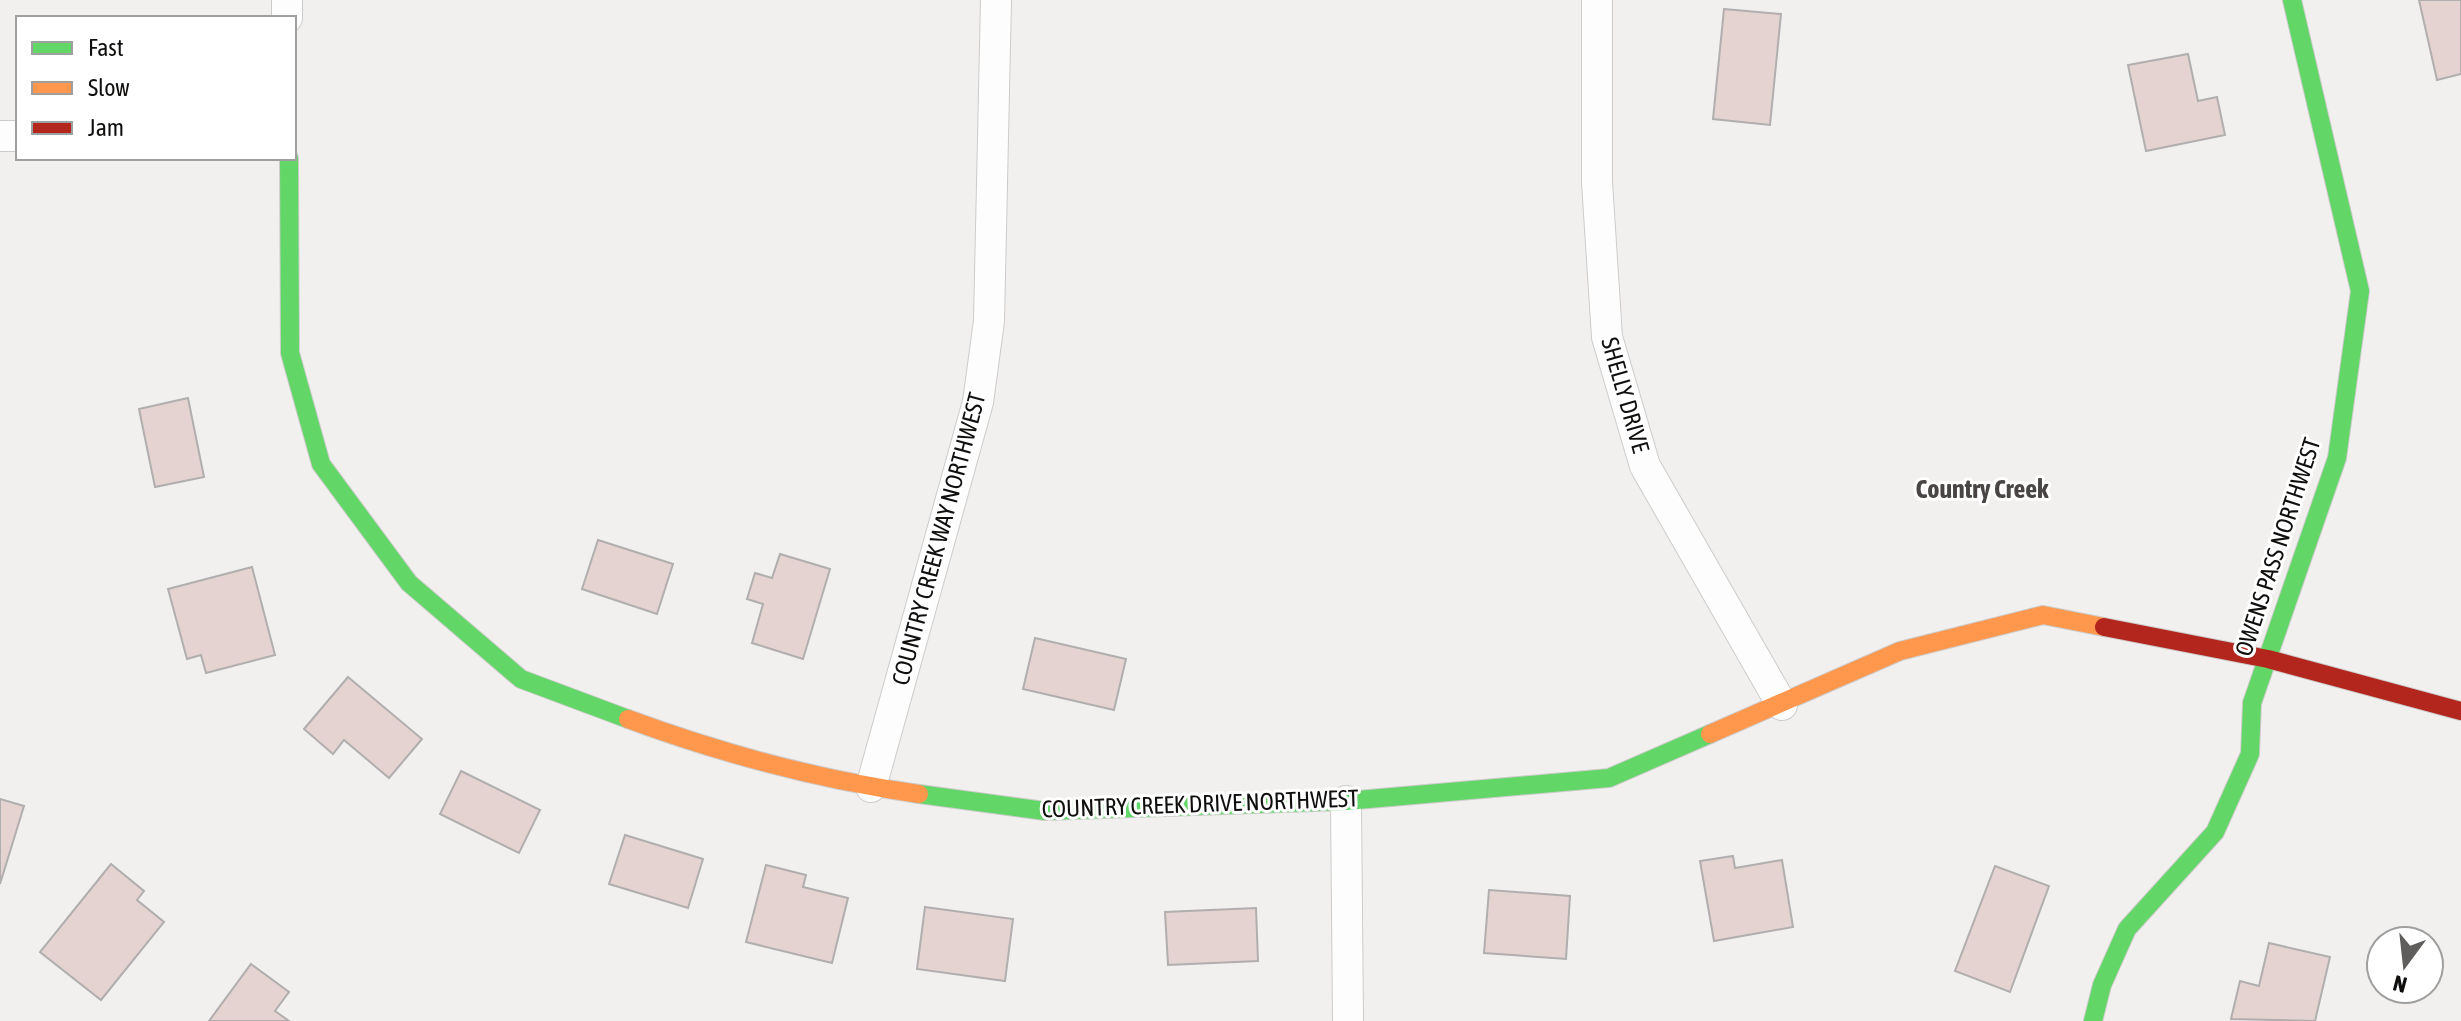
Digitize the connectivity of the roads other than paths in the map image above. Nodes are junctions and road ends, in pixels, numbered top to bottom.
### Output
1 (996, 0) edge
2 (1597, 0) edge
3 (2292, 0) edge
4 (289, 160) edge
5 (2268, 659) junction
6 (1782, 705) junction
7 (2461, 711) edge
8 (871, 787) junction
9 (1346, 801) junction
10 (1348, 1021) edge
11 (2093, 1021) edge

1 - 8 street, COUNTRY CREEK WAY NORTHWEST
2 - 6 street, SHELLY DRIVE
3 - 5 street, OWENS PASS NORTHWEST
4 - 8 street, COUNTRY CREEK DRIVE NORTHWEST
5 - 6 street, COUNTRY CREEK DRIVE NORTHWEST
5 - 7 street, COUNTRY CREEK DRIVE NORTHWEST
5 - 11 street, OWENS PASS NORTHWEST
6 - 9 street, COUNTRY CREEK DRIVE NORTHWEST
8 - 9 street, COUNTRY CREEK DRIVE NORTHWEST
9 - 10 street

